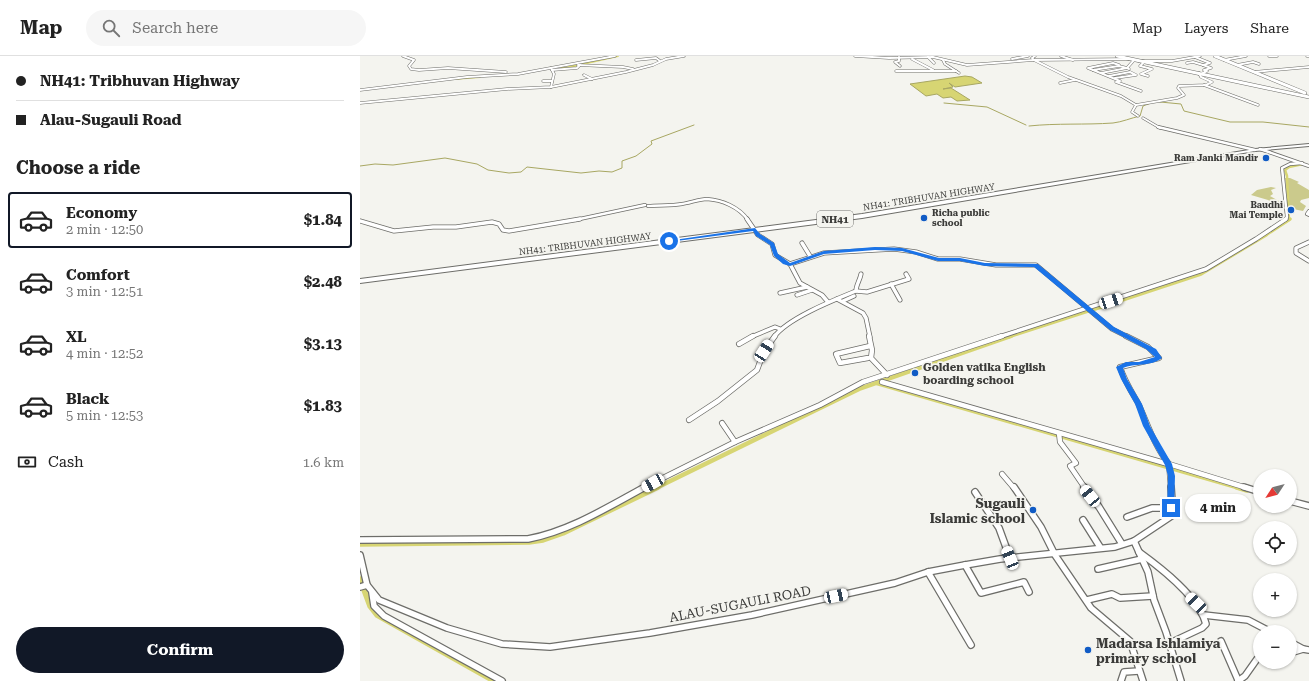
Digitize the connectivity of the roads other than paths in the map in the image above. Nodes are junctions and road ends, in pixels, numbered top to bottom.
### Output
1 (402, 56) edge
2 (615, 56) edge
3 (684, 56) edge
4 (855, 56) edge
5 (901, 56) edge
6 (1028, 56) edge
7 (1033, 56) edge
8 (1062, 56) edge
9 (1087, 56) edge
10 (1117, 56) edge
11 (1200, 56) edge
12 (1215, 56) edge
13 (1246, 56) edge
14 (1269, 56) edge
15 (1277, 56) edge
16 (864, 57) edge
17 (927, 57) edge
18 (932, 57) edge
19 (1010, 57) edge
20 (1045, 57) edge
21 (1050, 57) dead end
22 (1078, 57) edge
23 (1194, 57) junction
24 (898, 58) junction
25 (910, 58) junction
26 (1012, 59) junction
27 (1096, 59) junction
28 (636, 60) dead end
29 (943, 60) junction
30 (1034, 60) junction
31 (1042, 60) junction
32 (1052, 60) junction
33 (1064, 60) junction
34 (1073, 60) junction
35 (1083, 60) junction
36 (1134, 60) junction
37 (1224, 60) junction
38 (660, 61) junction
39 (1139, 61) junction
40 (1017, 62) junction
41 (1144, 62) junction
42 (934, 63) dead end
43 (1187, 63) dead end
44 (1259, 64) dead end
45 (1203, 65) junction
46 (1237, 65) junction
47 (900, 66) dead end
48 (1119, 66) junction
49 (1309, 67) edge
50 (1127, 68) junction
51 (552, 69) junction
52 (633, 69) junction
53 (1094, 70) junction
54 (534, 71) junction
55 (896, 71) dead end
56 (935, 71) junction
57 (956, 71) junction
58 (626, 72) junction
59 (1130, 72) junction
60 (1254, 72) junction
61 (958, 73) dead end
62 (1101, 73) junction
63 (1200, 74) junction
64 (584, 75) dead end
65 (621, 75) dead end
66 (1108, 76) junction
67 (1148, 76) dead end
68 (1114, 78) junction
69 (592, 79) junction
70 (1075, 80) junction
71 (543, 81) dead end
72 (552, 81) junction
73 (1060, 83) dead end
74 (1203, 85) junction
75 (551, 87) junction
76 (360, 90) edge
77 (1141, 91) dead end
78 (1309, 96) edge
79 (360, 103) edge
80 (1136, 105) junction
81 (1258, 105) dead end
82 (1138, 116) dead end
83 (1143, 118) dead end
84 (1309, 145) edge
85 (1258, 149) junction
86 (1302, 163) junction
87 (1309, 166) edge
88 (1309, 211) edge
89 (1309, 215) edge
90 (360, 221) edge
91 (755, 230) junction
92 (1309, 242) edge
93 (802, 243) dead end
94 (810, 256) junction
95 (1309, 261) edge
96 (790, 264) junction
97 (861, 274) dead end
98 (906, 274) dead end
99 (360, 281) edge
100 (891, 284) junction
101 (807, 288) junction
102 (813, 290) junction
103 (856, 291) junction
104 (780, 293) dead end
105 (797, 295) dead end
106 (854, 296) dead end
107 (836, 299) junction
108 (900, 300) dead end
109 (828, 302) junction
110 (842, 302) junction
111 (1088, 308) junction
112 (780, 329) junction
113 (739, 344) dead end
114 (870, 346) junction
115 (868, 358) dead end
116 (887, 375) junction
117 (882, 382) dead end
118 (689, 420) dead end
119 (722, 422) dead end
120 (1059, 433) junction
121 (735, 442) junction
122 (1169, 466) junction
123 (1002, 474) dead end
124 (1253, 490) edge
125 (976, 492) dead end
126 (1297, 503) edge
127 (1309, 506) edge
128 (1171, 508) junction
129 (1127, 517) dead end
130 (1083, 520) dead end
131 (361, 541) edge
132 (1134, 541) junction
133 (1122, 544) junction
134 (1100, 547) junction
135 (1138, 551) junction
136 (360, 554) edge
137 (1054, 554) junction
138 (1010, 558) junction
139 (1142, 559) junction
140 (965, 565) junction
141 (1098, 569) dead end
142 (928, 572) junction
143 (367, 585) junction
144 (360, 587) edge
145 (1029, 592) dead end
146 (372, 593) junction
147 (1153, 596) junction
148 (1087, 600) junction
149 (1204, 615) junction
150 (1258, 625) edge
151 (1221, 641) dead end
152 (1170, 643) junction
153 (971, 645) dead end
154 (1297, 646) edge
155 (1306, 650) edge
156 (1253, 665) edge
157 (1139, 671) junction
158 (1238, 680) edge
159 (502, 681) edge
160 (1121, 681) edge
161 (1143, 681) edge
162 (1181, 681) edge

1 - 54 street
2 - 54 street
3 - 38 street
4 - 16 street
5 - 24 street
6 - 26 street
7 - 30 street
8 - 33 street
8 - 34 street
9 - 27 street
10 - 36 main road
11 - 23 street
12 - 37 main road
13 - 37 street
14 - 15 street
16 - 24 street
17 - 18 street
17 - 25 street
17 - 42 street
18 - 29 street
19 - 26 street
20 - 31 street
21 - 32 street
22 - 35 street
23 - 39 street
23 - 45 street
24 - 25 street
24 - 47 street
25 - 56 street
26 - 40 street
27 - 35 street
27 - 36 street
28 - 38 street
29 - 40 street
29 - 57 street
30 - 31 street
30 - 40 street
30 - 70 street
31 - 32 street
32 - 33 street
33 - 34 street
34 - 35 street
36 - 39 main road
36 - 50 street
37 - 46 main road
38 - 52 street
39 - 41 main road
41 - 63 main road
41 - 67 street
43 - 45 street
44 - 46 street
45 - 63 street
46 - 60 main road
48 - 50 street
48 - 53 street
48 - 53 street
49 - 60 street
50 - 59 street
50 - 62 street
51 - 52 street
51 - 54 street
51 - 72 street
52 - 58 street
53 - 62 street
54 - 76 street
55 - 56 street
56 - 57 street
57 - 61 street
58 - 65 street
58 - 69 street
59 - 66 street
59 - 68 street
60 - 78 main road
62 - 66 street
63 - 74 street
63 - 78 main road
64 - 69 street
66 - 68 street
68 - 77 street
69 - 75 street
70 - 73 street
70 - 80 street
71 - 72 street
72 - 75 street
74 - 80 street
74 - 81 street
75 - 79 street
80 - 82 street
83 - 85 street
84 - 85 highway, NH41: TRIBHUVAN HIGHWAY / NH41
85 - 86 street
85 - 91 highway, NH41: TRIBHUVAN HIGHWAY / NH41
86 - 87 street
86 - 111 street
88 - 89 street
90 - 91 street
91 - 96 street
91 - 99 highway, NH41: TRIBHUVAN HIGHWAY / NH41
92 - 95 street
93 - 94 street
94 - 96 street
94 - 111 street
96 - 101 street
97 - 103 street
98 - 100 street
100 - 103 street
100 - 108 street
101 - 102 street
101 - 104 street
102 - 105 street
102 - 109 street
103 - 107 street
106 - 110 street
107 - 109 street
107 - 110 street
109 - 112 street
110 - 114 street
111 - 116 street
111 - 122 street
112 - 113 street
112 - 118 street
114 - 115 street
114 - 116 street
116 - 121 street
117 - 120 street
119 - 121 street
120 - 122 street
120 - 133 street
121 - 131 street
122 - 124 street
122 - 128 street, ALAU-SUGAULI ROAD
123 - 137 street
125 - 138 street
126 - 127 street
128 - 129 street
128 - 132 street, ALAU-SUGAULI ROAD
130 - 134 street
132 - 133 street, ALAU-SUGAULI ROAD
132 - 135 street
133 - 134 street, ALAU-SUGAULI ROAD
134 - 137 street, ALAU-SUGAULI ROAD
135 - 139 street
135 - 149 street
136 - 143 street, ALAU-SUGAULI ROAD
137 - 138 street, ALAU-SUGAULI ROAD
137 - 148 street
138 - 140 street, ALAU-SUGAULI ROAD
139 - 141 street
139 - 147 street
140 - 142 street, ALAU-SUGAULI ROAD
140 - 145 street
142 - 146 street, ALAU-SUGAULI ROAD
142 - 153 street
143 - 144 street
143 - 146 street, ALAU-SUGAULI ROAD
146 - 159 street
147 - 148 street
147 - 152 street
148 - 157 street
149 - 150 street
149 - 152 street
151 - 158 street
152 - 162 street
154 - 155 street
156 - 158 street
157 - 160 street
157 - 161 street

